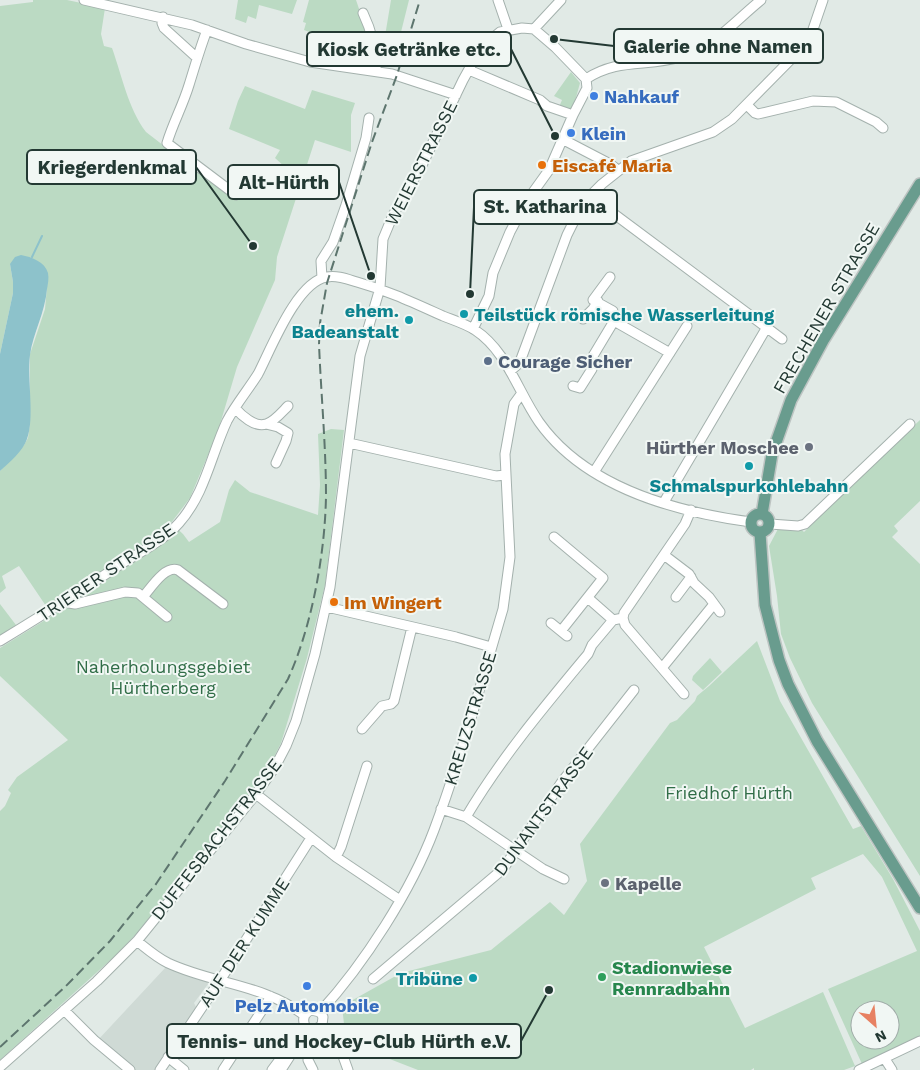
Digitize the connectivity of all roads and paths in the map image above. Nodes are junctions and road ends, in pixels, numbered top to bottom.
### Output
1 (84, 0) edge
2 (498, 0) edge
3 (561, 0) edge
4 (761, 0) edge
5 (823, 0) edge
6 (363, 13) dead end
7 (163, 18) junction
8 (508, 29) junction
9 (534, 29) junction
10 (207, 30) junction
11 (196, 57) junction
12 (469, 70) junction
13 (376, 71) junction
14 (586, 79) junction
15 (456, 95) junction
16 (746, 105) junction
17 (573, 115) junction
18 (369, 118) dead end
19 (883, 128) dead end
20 (562, 139) junction
21 (618, 170) junction
22 (920, 184) edge
23 (236, 195) dead end
24 (590, 196) junction
25 (610, 277) dead end
26 (322, 278) junction
27 (380, 288) junction
28 (596, 305) junction
29 (583, 319) dead end
30 (614, 321) junction
31 (687, 326) dead end
32 (767, 327) junction
33 (474, 329) junction
34 (782, 339) dead end
35 (670, 353) junction
36 (510, 371) junction
37 (573, 386) dead end
38 (522, 393) junction
39 (288, 406) dead end
40 (235, 408) junction
41 (266, 424) junction
42 (910, 424) dead end
43 (349, 443) junction
44 (276, 464) dead end
45 (594, 472) junction
46 (505, 475) junction
47 (664, 502) junction
48 (691, 510) junction
49 (762, 514) junction
50 (751, 522) junction
51 (770, 524) junction
52 (760, 533) junction
53 (554, 537) dead end
54 (664, 554) junction
55 (692, 577) junction
56 (143, 597) junction
57 (676, 597) dead end
58 (588, 598) junction
59 (63, 602) junction
60 (223, 604) dead end
61 (714, 604) junction
62 (326, 607) junction
63 (720, 612) dead end
64 (166, 617) dead end
65 (623, 618) junction
66 (613, 620) junction
67 (551, 623) dead end
68 (412, 627) junction
69 (0, 641) edge
70 (492, 647) junction
71 (662, 668) junction
72 (634, 690) dead end
73 (684, 694) dead end
74 (362, 729) dead end
75 (368, 766) dead end
76 (256, 794) junction
77 (441, 809) junction
78 (466, 817) junction
79 (311, 838) junction
80 (514, 851) junction
81 (336, 857) junction
82 (564, 879) dead end
83 (400, 900) junction
84 (920, 908) edge
85 (137, 941) junction
86 (221, 979) junction
87 (373, 979) dead end
88 (270, 996) junction
89 (64, 1010) junction
90 (320, 1012) junction
91 (304, 1015) junction
92 (307, 1028) junction
93 (320, 1028) junction
94 (920, 1042) edge
95 (168, 1057) junction
96 (885, 1059) junction
97 (308, 1060) dead end
98 (0, 1067) edge
99 (124, 1068) edge
100 (160, 1070) edge
101 (184, 1070) edge
102 (223, 1070) edge
103 (272, 1070) edge
104 (281, 1070) edge
105 (313, 1070) edge
106 (348, 1070) edge
107 (859, 1070) edge
108 (892, 1070) edge

1 - 7 street
2 - 8 street
3 - 9 street
4 - 14 street
5 - 16 street
6 - 13 street
7 - 10 street
7 - 11 street
8 - 9 street
8 - 12 street, WEIERSTRASSE
9 - 14 street
10 - 11 street
10 - 13 street
11 - 23 street
12 - 15 street, WEIERSTRASSE
12 - 17 street
13 - 15 street
14 - 17 street
15 - 27 street, WEIERSTRASSE
16 - 19 street
16 - 21 street
17 - 20 street
18 - 26 street
20 - 21 street
20 - 33 street
21 - 24 street
22 - 49 main road, FRECHENER STRASSE
24 - 32 street
24 - 36 street
25 - 28 street
26 - 27 street
26 - 40 street, TRIERER STRASSE
27 - 33 street
27 - 43 street, DUFFESBACHSTRASSE
28 - 29 street
28 - 30 street
30 - 35 street
30 - 37 street
31 - 35 street
32 - 34 street
32 - 47 street
33 - 36 street
35 - 45 street
36 - 38 street
38 - 45 street
38 - 46 street, KREUZSTRASSE
39 - 41 street
40 - 41 street
40 - 59 street, TRIERER STRASSE
41 - 44 street
42 - 51 street
43 - 46 street
43 - 62 street, DUFFESBACHSTRASSE
45 - 47 street
46 - 70 street, KREUZSTRASSE
47 - 48 street
48 - 50 street
48 - 54 street
49 - 50 main road
49 - 51 main road
50 - 52 main road
51 - 52 main road
52 - 84 main road
53 - 58 street
54 - 55 street
54 - 65 street
55 - 57 street
55 - 61 street
56 - 59 street
56 - 60 street
56 - 64 street
58 - 66 street
58 - 67 street
59 - 69 street, TRIERER STRASSE
61 - 63 street
61 - 71 street
62 - 68 street
62 - 76 street, DUFFESBACHSTRASSE
65 - 66 street
65 - 71 street
66 - 78 street
68 - 70 street
68 - 74 street
70 - 77 street, KREUZSTRASSE
71 - 73 street
72 - 80 street, DUNANTSTRASSE
75 - 81 street
76 - 79 street
76 - 85 street, DUFFESBACHSTRASSE
77 - 78 street
77 - 83 street, KREUZSTRASSE
78 - 80 street
79 - 81 street
79 - 86 street, AUF DER KUMME
80 - 82 street
80 - 87 street, DUNANTSTRASSE
81 - 83 street
83 - 90 street, KREUZSTRASSE
85 - 86 street
85 - 89 street, DUFFESBACHSTRASSE
86 - 88 street
86 - 95 street, AUF DER KUMME
88 - 91 street
88 - 102 street
89 - 98 street, DUFFESBACHSTRASSE
89 - 99 street
90 - 91 street
90 - 93 street
91 - 92 street
92 - 93 street
92 - 103 street
92 - 104 street
93 - 106 street
94 - 96 street
95 - 100 street, AUF DER KUMME
95 - 101 street
96 - 107 street
96 - 108 street
97 - 105 street

